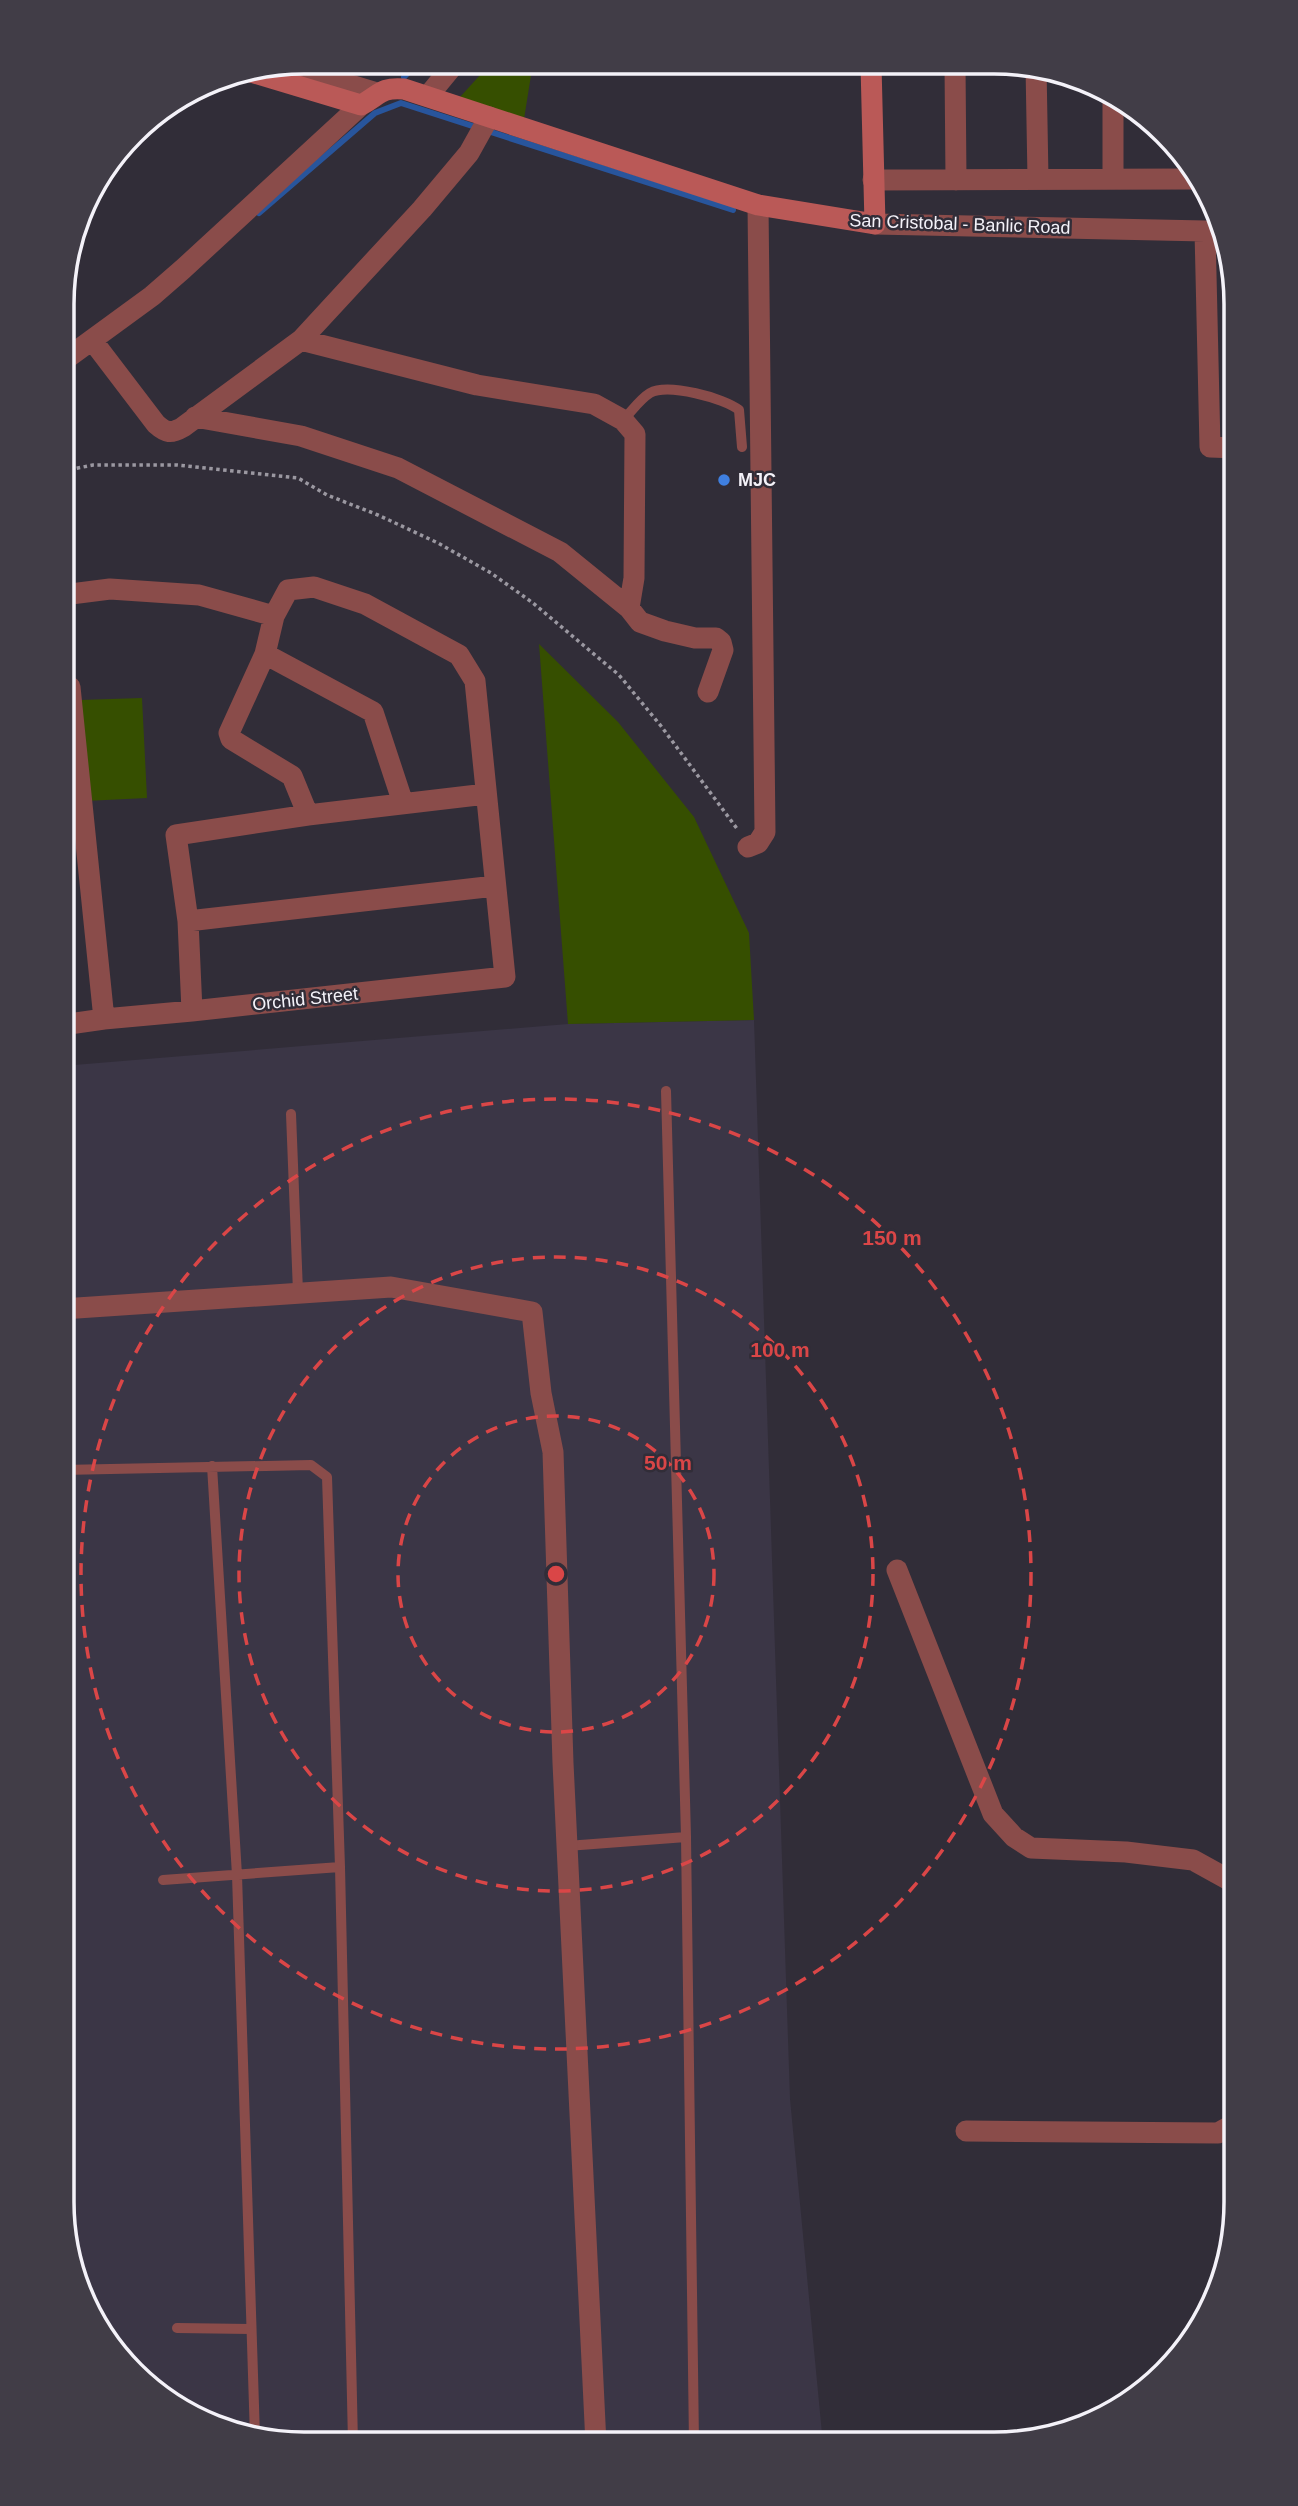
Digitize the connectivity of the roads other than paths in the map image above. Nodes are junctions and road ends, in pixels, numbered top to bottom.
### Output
1 (307, 74) edge
2 (446, 74) edge
3 (871, 74) edge
4 (955, 74) edge
5 (269, 76) edge
6 (1036, 77) edge
7 (428, 96) junction
8 (369, 99) junction
9 (1112, 106) edge
10 (489, 117) junction
11 (1187, 178) edge
12 (1038, 179) junction
13 (1113, 179) junction
14 (873, 180) junction
15 (956, 180) junction
16 (758, 205) junction
17 (875, 224) junction
18 (92, 340) junction
19 (301, 340) junction
20 (74, 353) edge
21 (195, 416) junction
22 (623, 421) junction
23 (742, 447) dead end
24 (1224, 448) edge
25 (74, 594) edge
26 (629, 608) junction
27 (274, 616) junction
28 (265, 654) junction
29 (708, 692) dead end
30 (74, 726) edge
31 (486, 794) junction
32 (403, 803) junction
33 (308, 815) junction
34 (748, 846) road end
35 (495, 886) junction
36 (188, 921) junction
37 (192, 1011) junction
38 (104, 1018) junction
39 (74, 1023) edge
40 (666, 1091) dead end
41 (291, 1114) dead end
42 (298, 1292) junction
43 (74, 1308) edge
44 (212, 1466) junction
45 (74, 1470) edge
46 (897, 1570) dead end
47 (687, 1836) junction
48 (567, 1846) junction
49 (340, 1867) junction
50 (237, 1875) junction
51 (1224, 1877) edge
52 (163, 1880) dead end
53 (1224, 2130) edge
54 (966, 2131) dead end
55 (177, 2328) dead end
56 (250, 2329) junction
57 (254, 2427) edge
58 (353, 2432) edge
59 (595, 2432) edge
60 (694, 2432) edge

1 - 8 street
2 - 7 street
3 - 14 street
4 - 15 street
5 - 8 street, San Cristobal - Banlic Road
6 - 12 street
7 - 8 street, San Cristobal - Banlic Road
7 - 10 street, San Cristobal - Banlic Road
8 - 18 street
9 - 13 street
10 - 16 street, San Cristobal - Banlic Road
10 - 19 street
11 - 13 street
12 - 13 street
12 - 15 street
14 - 15 street
14 - 17 street
16 - 17 street, San Cristobal - Banlic Road
16 - 34 street
17 - 24 street, San Cristobal - Banlic Road
18 - 20 street
18 - 21 street
19 - 21 street
19 - 22 street
21 - 26 street
22 - 23 lane
22 - 26 street
25 - 27 street
26 - 29 street
27 - 28 street
27 - 31 street
28 - 32 street
28 - 33 street
30 - 38 street
31 - 32 street
31 - 35 street
32 - 33 street
33 - 36 street
35 - 36 street
35 - 37 street, Orchid Street
36 - 37 street
37 - 38 street, Orchid Street
38 - 39 street, Orchid Street
40 - 47 lane
41 - 42 lane
42 - 43 street
42 - 48 street
44 - 45 lane
44 - 49 lane
44 - 50 lane
46 - 51 street
47 - 48 lane
47 - 60 lane
48 - 59 street
49 - 50 lane
49 - 58 lane
50 - 52 lane
50 - 56 lane
53 - 54 street
55 - 56 lane
56 - 57 lane

